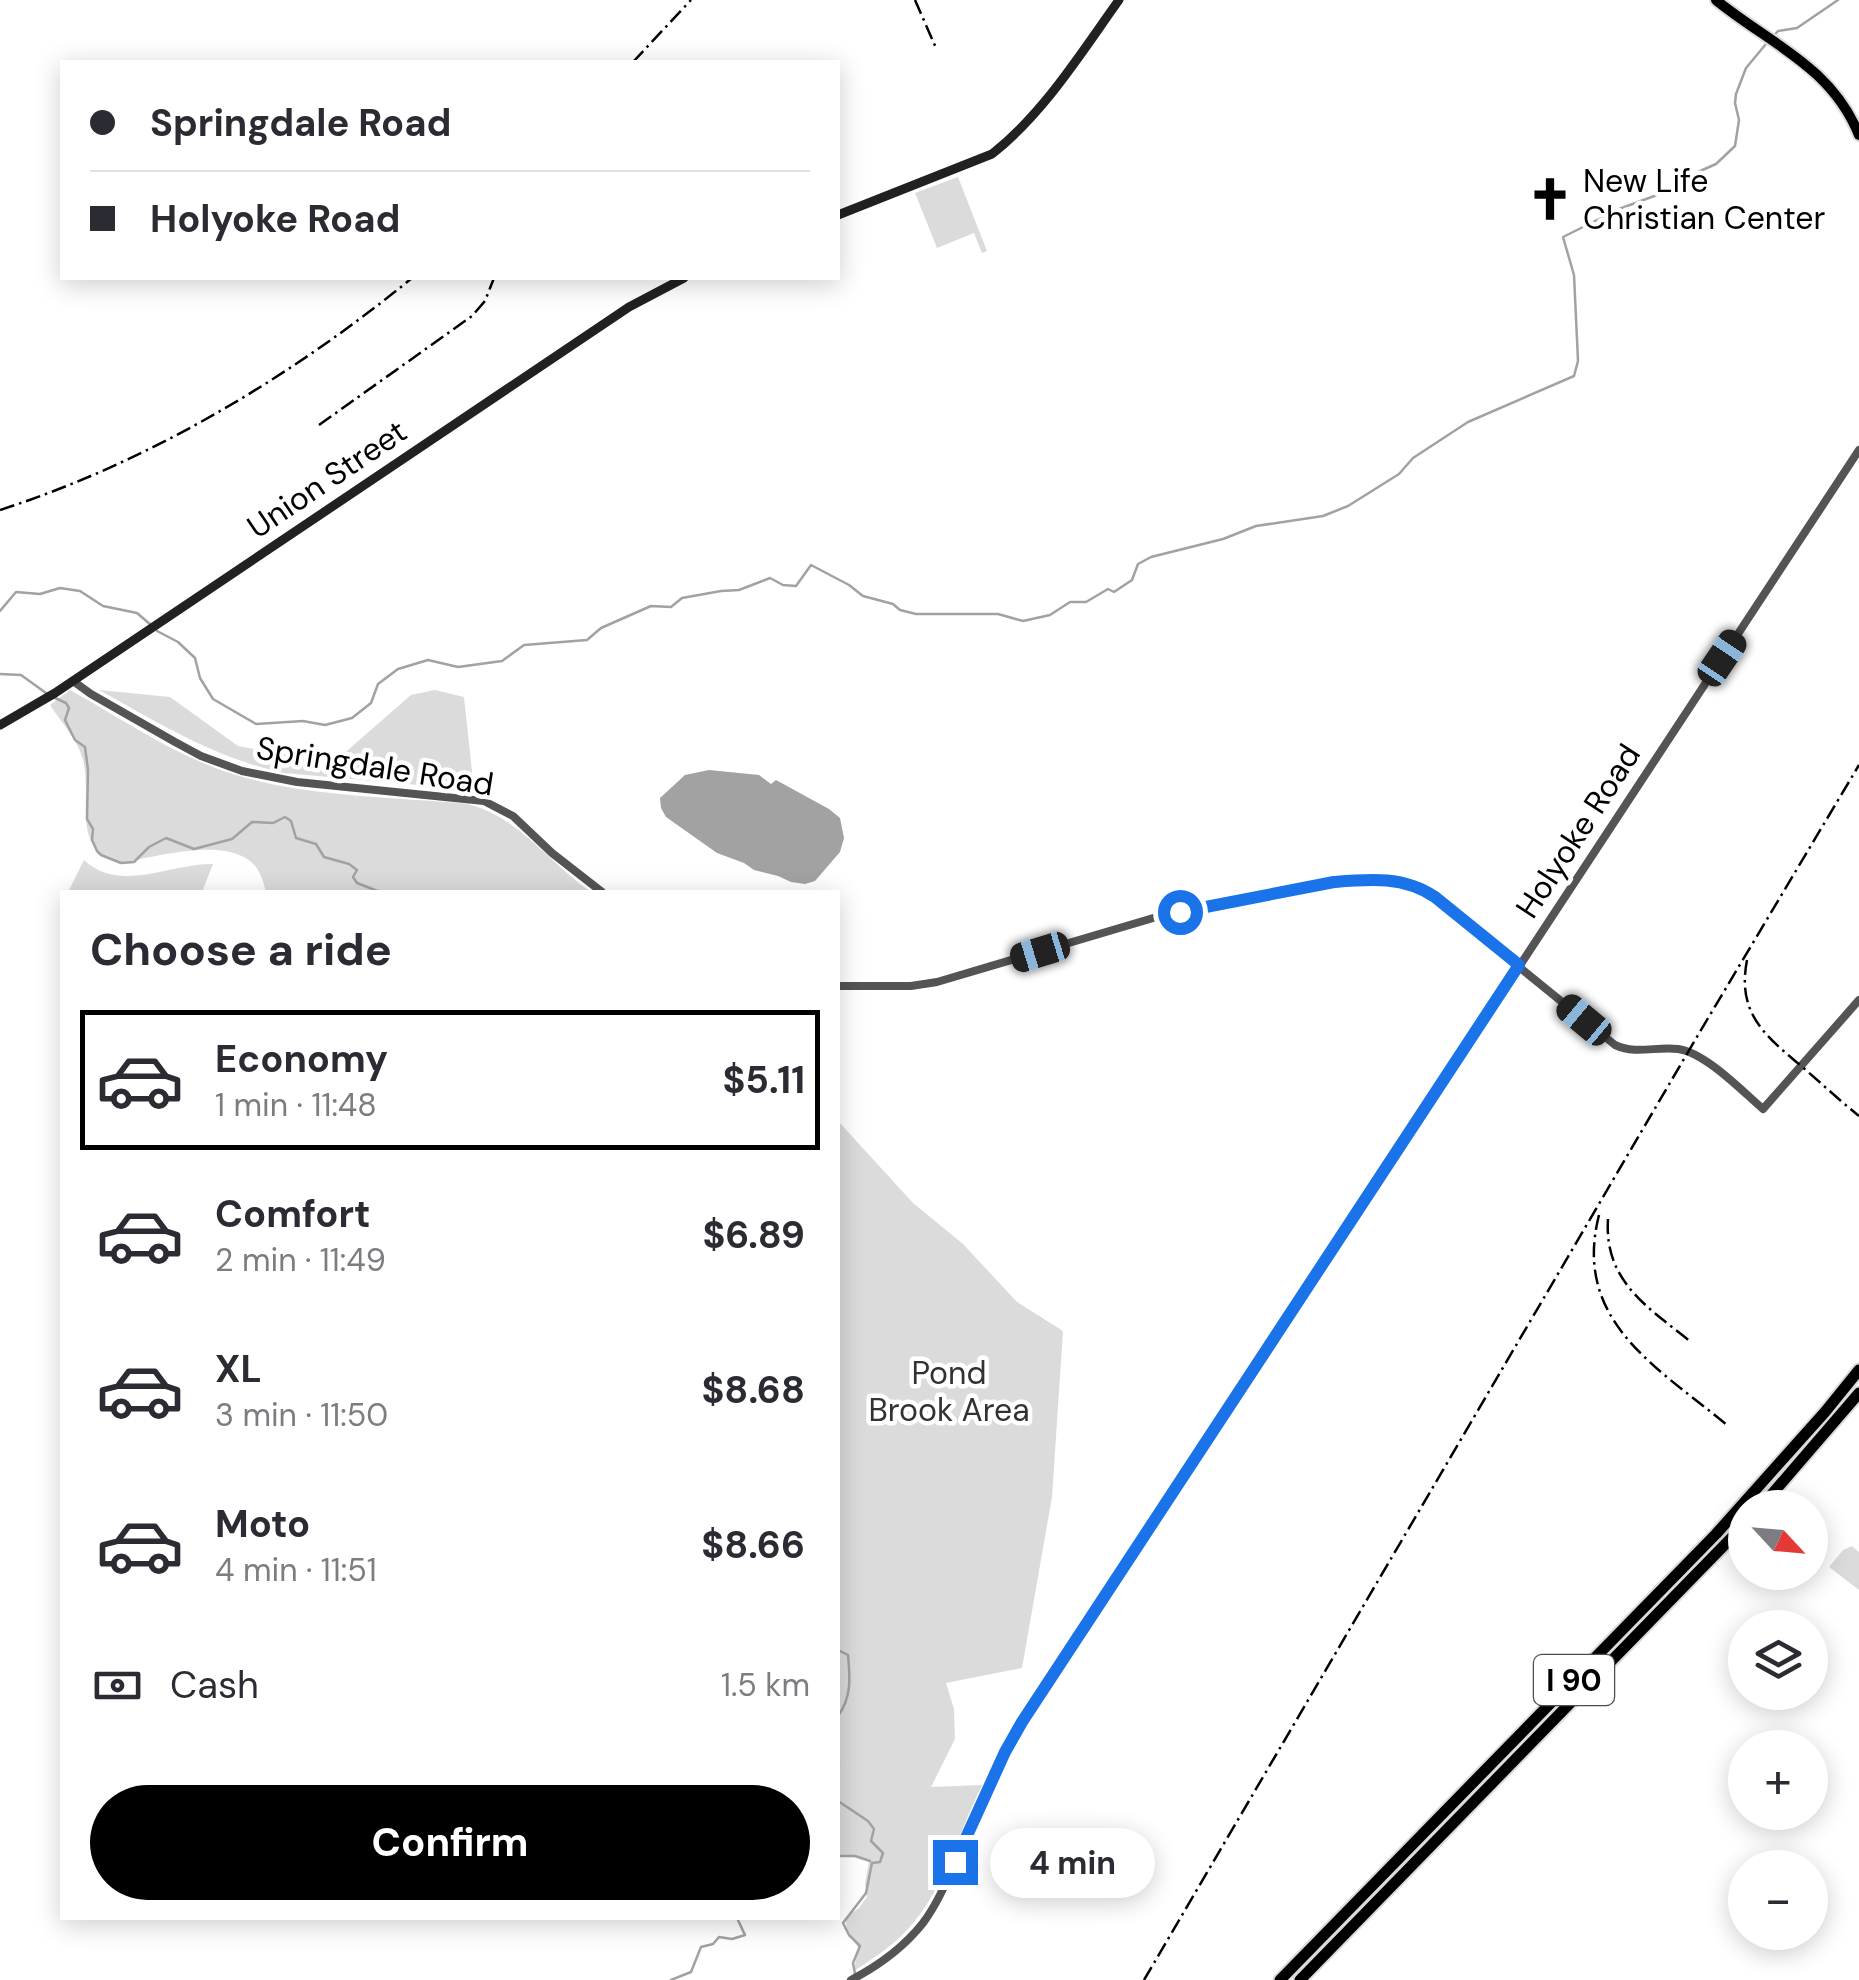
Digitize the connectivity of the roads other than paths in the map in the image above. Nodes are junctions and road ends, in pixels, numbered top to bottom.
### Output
1 (1120, 0) edge
2 (1716, 0) edge
3 (1859, 134) edge
4 (840, 215) edge
5 (680, 280) edge
6 (1859, 450) edge
7 (1859, 460) edge
8 (1848, 468) junction
9 (73, 681) junction
10 (0, 725) edge
11 (599, 890) edge
12 (1519, 965) junction
13 (840, 986) edge
14 (1859, 1000) edge
15 (1859, 1370) edge
16 (1859, 1393) edge
17 (1775, 1490) edge
18 (1728, 1541) edge
19 (854, 1978) edge
20 (1280, 1980) edge
21 (1300, 1980) edge

1 - 4 main road
2 - 3 highway
5 - 9 main road, Union Street
6 - 8 street
7 - 8 street, Holyoke Road
8 - 12 street, Holyoke Road
9 - 10 main road, Union Street
9 - 11 street, Springdale Road
12 - 13 street
12 - 14 street
12 - 19 street, Holyoke Road
15 - 20 highway, I 90
16 - 17 highway
18 - 21 highway, I 90

